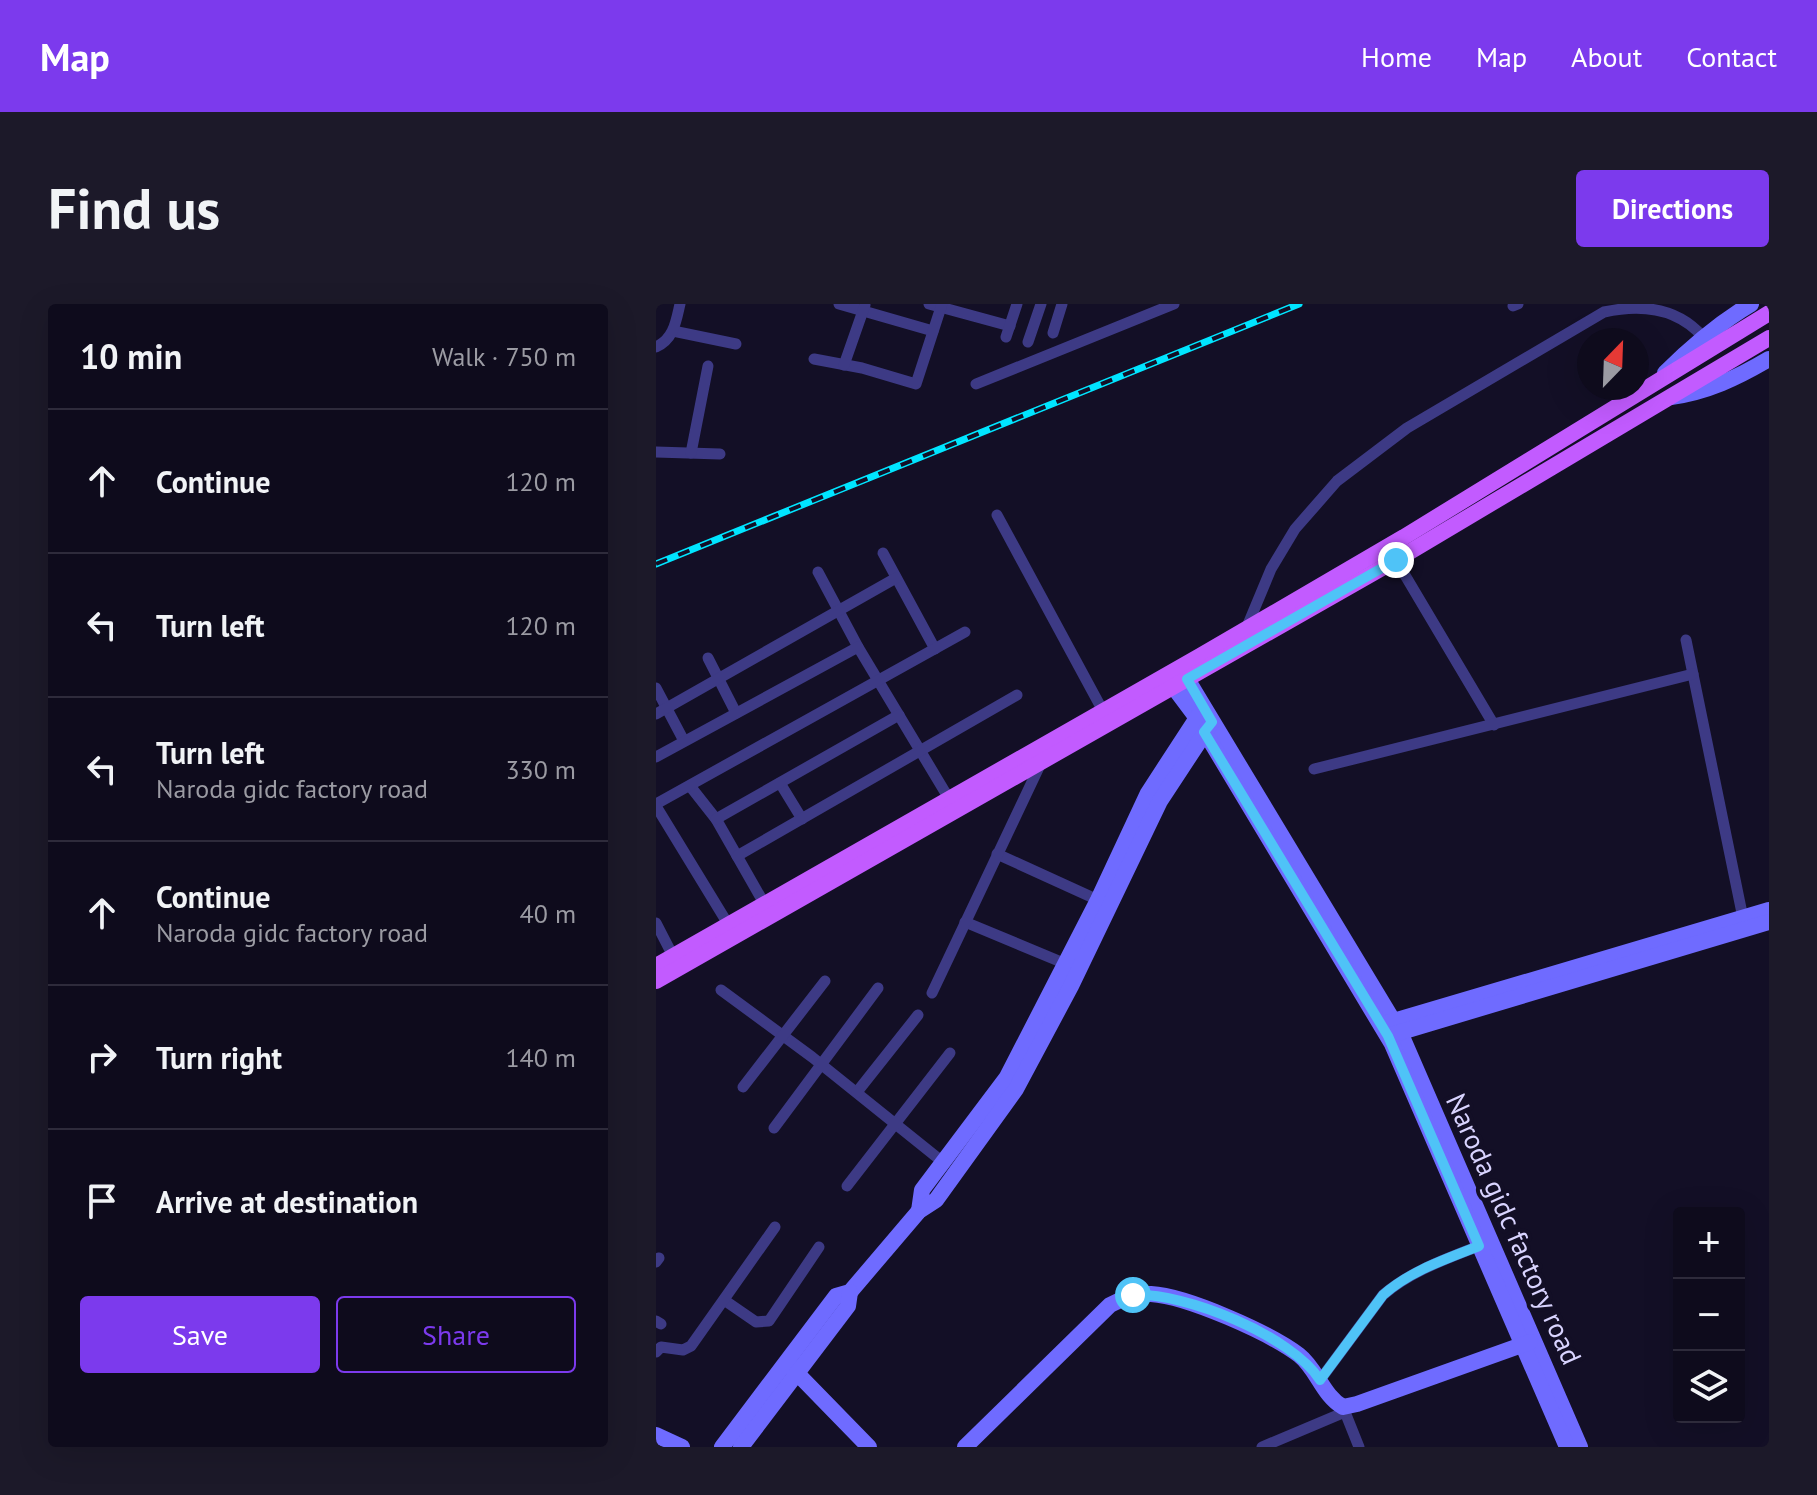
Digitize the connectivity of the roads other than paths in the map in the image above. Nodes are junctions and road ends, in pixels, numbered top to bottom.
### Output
1 (680, 304) edge
2 (839, 304) edge
3 (1017, 304) edge
4 (1041, 304) edge
5 (1062, 304) edge
6 (1174, 304) edge
7 (1751, 304) edge
8 (937, 305) edge
9 (1649, 306) edge
10 (864, 307) edge
11 (1769, 313) edge
12 (673, 331) junction
13 (933, 331) junction
14 (1053, 333) dead end
15 (1769, 338) edge
16 (1711, 340) junction
17 (1028, 342) dead end
18 (736, 344) dead end
19 (656, 347) edge
20 (814, 359) dead end
21 (1769, 359) edge
22 (844, 365) junction
23 (708, 366) dead end
24 (976, 384) dead end
25 (1668, 397) junction
26 (656, 452) edge
27 (691, 453) junction
28 (720, 454) dead end
29 (997, 515) dead end
30 (883, 553) dead end
31 (1396, 560) junction
32 (818, 572) dead end
33 (896, 578) junction
34 (838, 610) junction
35 (1246, 629) junction
36 (965, 632) dead end
37 (1686, 640) dead end
38 (858, 647) junction
39 (935, 649) junction
40 (708, 658) dead end
41 (1693, 674) junction
42 (1176, 678) junction
43 (718, 679) junction
44 (879, 681) junction
45 (656, 688) edge
46 (1017, 695) dead end
47 (662, 711) edge
48 (1103, 711) junction
49 (736, 713) junction
50 (899, 715) junction
51 (1204, 720) junction
52 (1494, 725) junction
53 (684, 741) junction
54 (920, 751) junction
55 (656, 757) edge
56 (1041, 763) junction
57 (1314, 769) dead end
58 (780, 783) junction
59 (690, 786) junction
60 (948, 797) junction
61 (656, 805) edge
62 (716, 819) junction
63 (802, 819) junction
64 (997, 854) junction
65 (737, 856) junction
66 (1098, 900) junction
67 (765, 905) junction
68 (1769, 910) edge
69 (1743, 918) junction
70 (965, 922) junction
71 (1769, 922) edge
72 (656, 923) edge
73 (728, 924) junction
74 (673, 956) junction
75 (1066, 964) junction
76 (656, 966) edge
77 (656, 981) edge
78 (825, 981) dead end
79 (878, 988) dead end
80 (721, 990) dead end
81 (932, 993) dead end
82 (918, 1015) dead end
83 (1391, 1029) junction
84 (784, 1036) junction
85 (950, 1053) dead end
86 (821, 1064) junction
87 (743, 1087) dead end
88 (857, 1092) junction
89 (896, 1122) junction
90 (774, 1128) dead end
91 (944, 1163) junction
92 (847, 1186) dead end
93 (919, 1211) junction
94 (775, 1227) dead end
95 (1479, 1246) junction
96 (819, 1247) dead end
97 (724, 1300) junction
98 (1528, 1342) junction
99 (656, 1352) edge
100 (791, 1367) junction
101 (1320, 1380) junction
102 (1344, 1409) junction
103 (656, 1435) edge
104 (682, 1447) edge
105 (722, 1447) edge
106 (741, 1447) edge
107 (869, 1447) edge
108 (965, 1447) edge
109 (1262, 1447) edge
110 (1359, 1447) edge
111 (1567, 1447) edge
112 (1580, 1447) edge

1 - 12 street
2 - 10 street
3 - 8 street
4 - 17 street
5 - 14 street
6 - 24 street
7 - 16 street
8 - 13 street
9 - 16 street
9 - 35 street
10 - 13 street
10 - 22 street
11 - 16 main road
12 - 18 street
12 - 19 street
13 - 22 street
15 - 25 main road
16 - 35 main road
20 - 22 street
21 - 25 street
23 - 27 street
25 - 31 main road
26 - 27 street
27 - 28 street
29 - 48 street
30 - 33 street
31 - 42 main road
31 - 52 street
32 - 34 street
33 - 34 street
33 - 39 street
34 - 38 street
34 - 43 street
35 - 42 main road
36 - 39 street
37 - 41 street
38 - 44 street
38 - 49 street
39 - 44 street
40 - 43 street
41 - 52 street
41 - 69 street
42 - 48 main road
42 - 51 street, Naroda gidc factory road
42 - 56 main road
43 - 47 street
43 - 49 street
44 - 50 street
44 - 59 street
45 - 47 street
46 - 54 street
47 - 53 street
48 - 60 main road
49 - 53 street
50 - 54 street
50 - 58 street
51 - 66 street
51 - 83 street, Naroda gidc factory road
51 - 93 street
52 - 57 street
53 - 55 street
54 - 60 street
54 - 63 street
56 - 64 street
56 - 77 main road
58 - 62 street
58 - 63 street
59 - 61 street
59 - 62 street
60 - 67 main road
61 - 73 street
62 - 65 street
63 - 65 street
64 - 66 street
64 - 70 street
65 - 67 street
66 - 75 street
67 - 73 main road
68 - 69 street
69 - 83 street
70 - 75 street
70 - 81 street
71 - 83 street
72 - 74 street
73 - 74 main road
74 - 76 main road
75 - 91 street
78 - 84 street
79 - 86 street
80 - 84 street
82 - 88 street
83 - 95 street, Naroda gidc factory road
83 - 98 street, Naroda gidc factory road
84 - 86 street
84 - 87 street
85 - 89 street
86 - 88 street
86 - 90 street
88 - 89 street
89 - 91 street
89 - 92 street
91 - 93 street
93 - 100 street
94 - 97 street
95 - 98 street, Naroda gidc factory road
95 - 101 street
96 - 97 street
97 - 99 street
98 - 102 street
98 - 111 street, Naroda gidc factory road
98 - 112 street, Naroda gidc factory road
100 - 105 street
100 - 106 street
100 - 107 street
101 - 102 street
101 - 108 street
102 - 109 street
102 - 110 street
103 - 104 street

